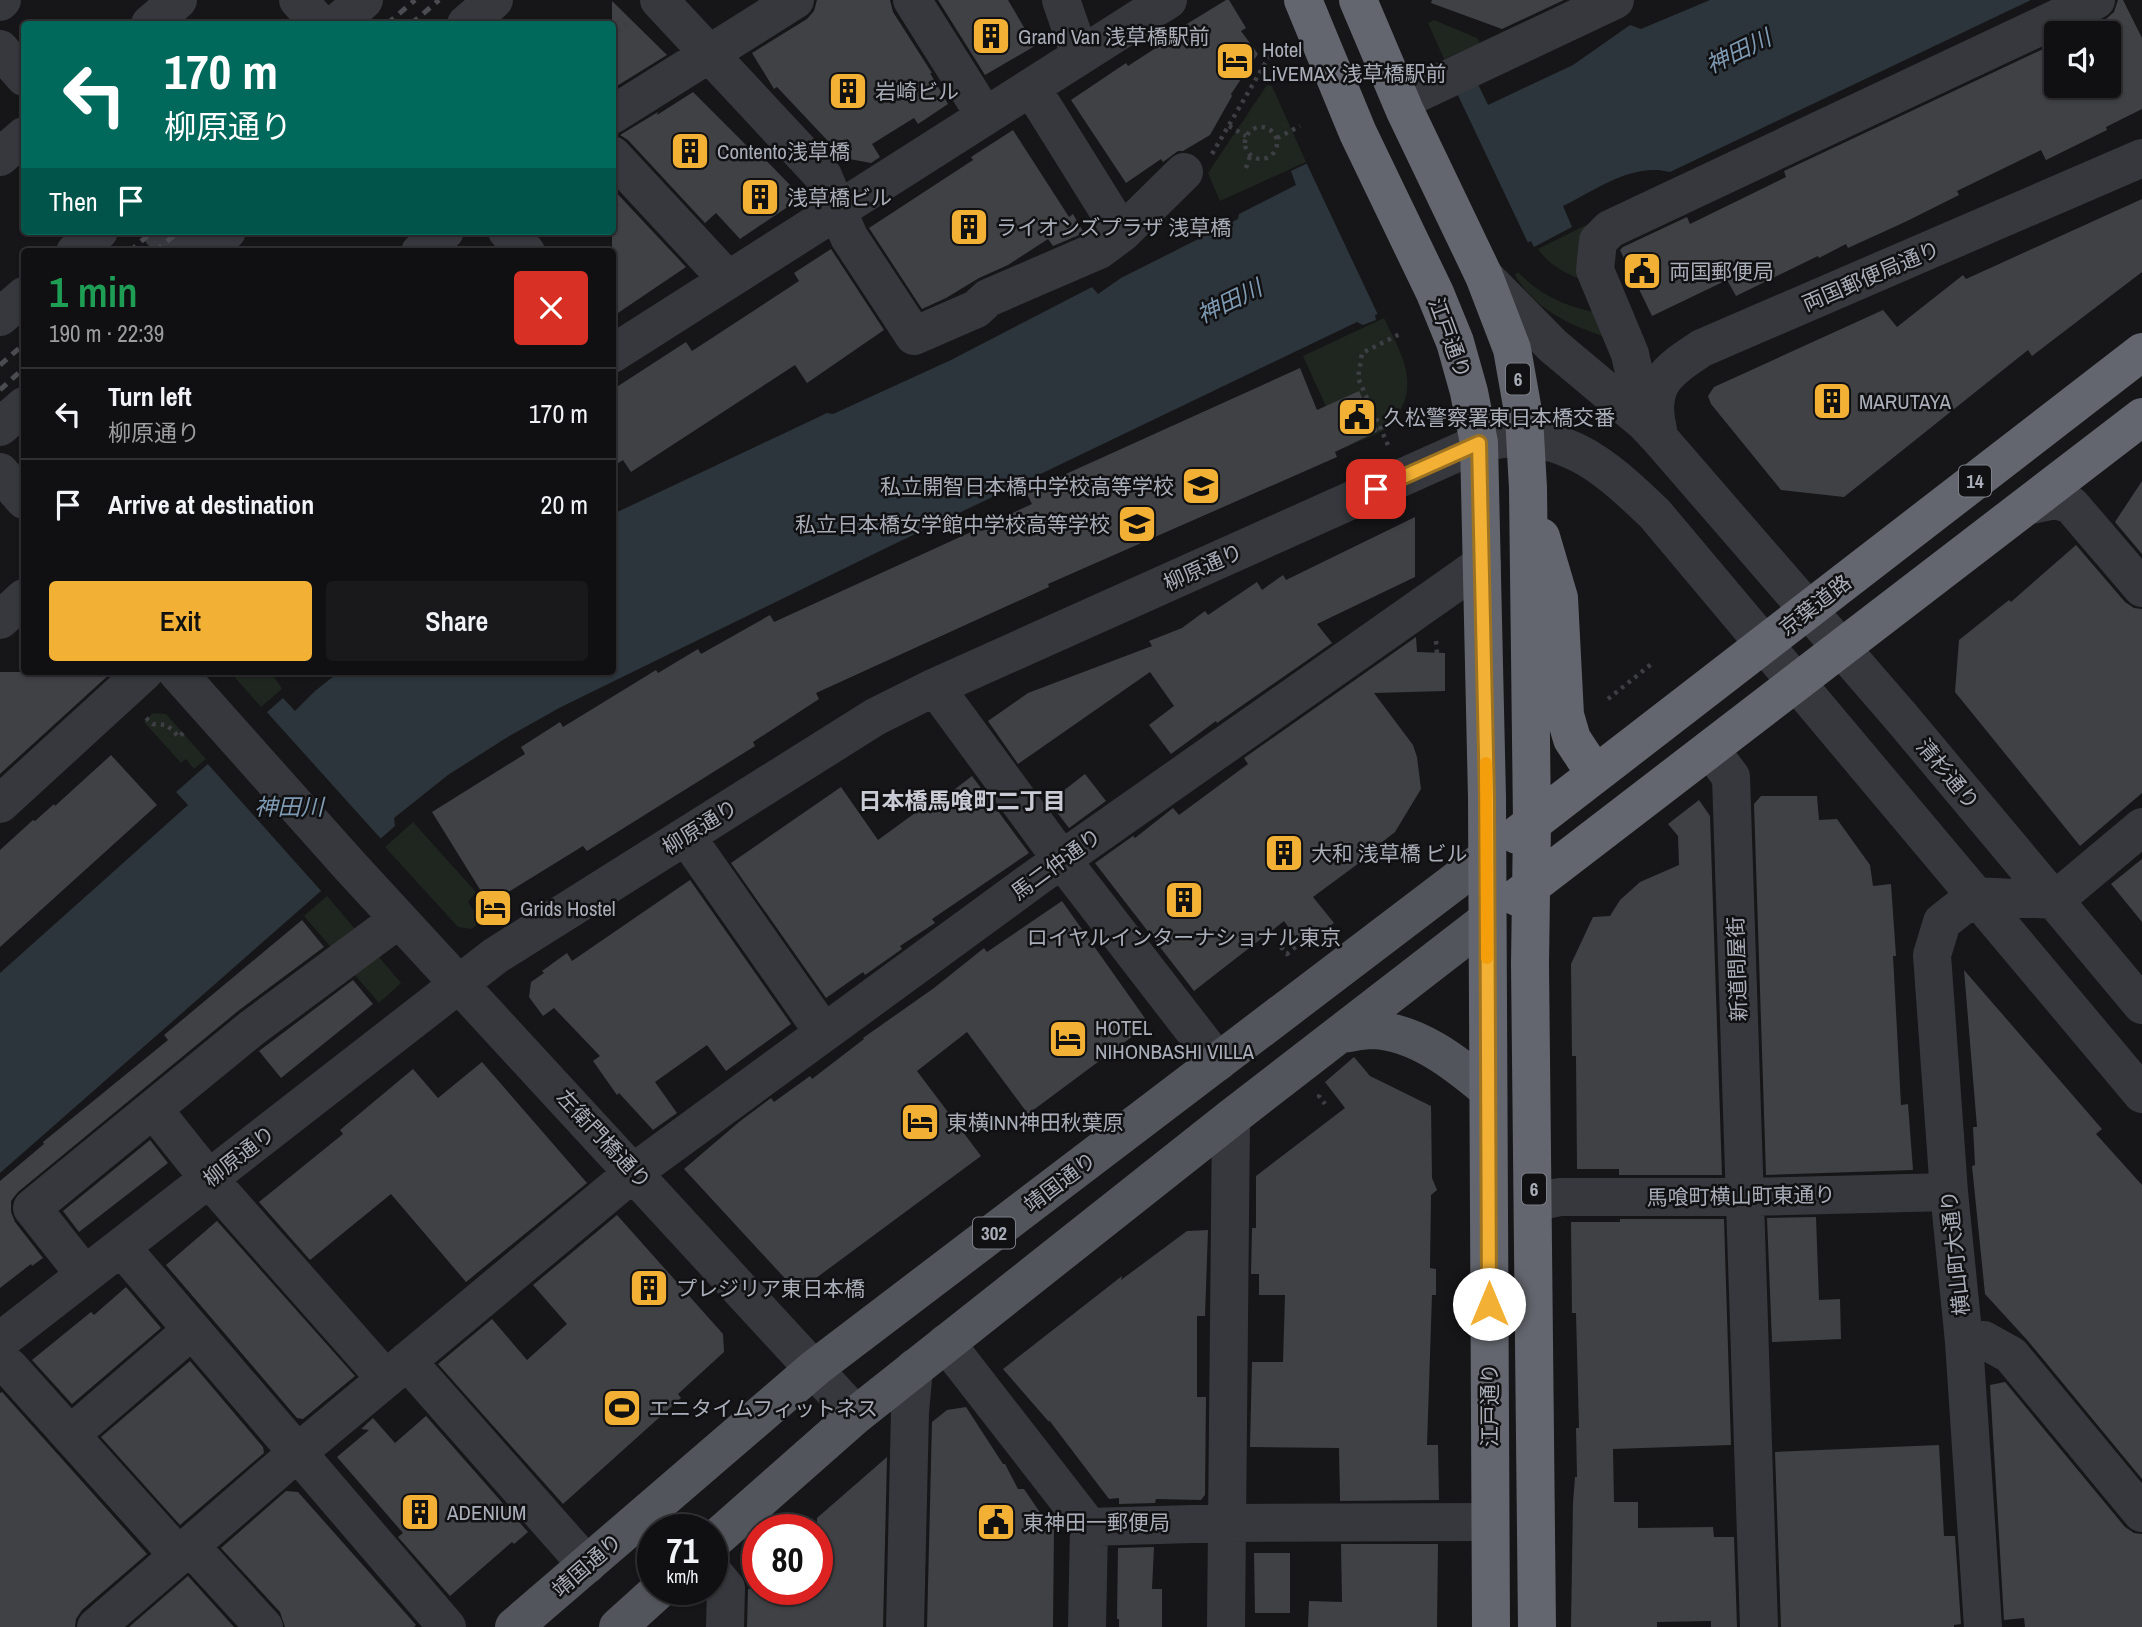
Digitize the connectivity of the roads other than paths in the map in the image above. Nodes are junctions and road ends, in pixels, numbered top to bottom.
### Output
1 (178, 0) edge
2 (298, 0) edge
3 (364, 0) edge
4 (494, 0) edge
5 (795, 0) edge
6 (912, 0) edge
7 (1061, 0) edge
8 (1168, 0) edge
9 (1303, 0) edge
10 (1358, 0) edge
11 (1615, 0) edge
12 (2096, 0) edge
13 (649, 6) edge
14 (154, 21) edge
15 (317, 21) edge
16 (339, 21) edge
17 (470, 21) edge
18 (0, 49) edge
19 (708, 54) junction
20 (1080, 55) junction
21 (21, 73) edge
22 (1031, 87) junction
23 (1403, 106) junction
24 (616, 113) edge
25 (985, 116) junction
26 (21, 139) edge
27 (0, 157) edge
28 (616, 159) edge
29 (2142, 159) edge
30 (1198, 163) road end
31 (837, 209) junction
32 (1122, 233) junction
33 (94, 235) edge
34 (222, 235) edge
35 (439, 235) edge
36 (511, 235) edge
37 (80, 248) edge
38 (208, 248) edge
39 (425, 248) edge
40 (522, 248) edge
41 (1484, 276) junction
42 (728, 280) junction
43 (21, 299) edge
44 (0, 317) edge
45 (616, 350) edge
46 (2142, 352) edge
47 (21, 409) edge
48 (2142, 417) edge
49 (0, 427) edge
50 (1652, 431) junction
51 (1525, 438) junction
52 (1479, 443) junction
53 (0, 472) edge
54 (1528, 488) junction
55 (21, 496) edge
56 (2027, 506) junction
57 (1482, 564) junction
58 (2142, 588) edge
59 (21, 601) edge
60 (1809, 609) junction
61 (0, 620) edge
62 (1764, 644) junction
63 (1842, 647) junction
64 (141, 675) edge
65 (180, 675) edge
66 (1796, 682) junction
67 (935, 687) junction
68 (1710, 749) junction
69 (1595, 774) junction
70 (0, 804) edge
71 (1532, 823) junction
72 (2142, 827) edge
73 (686, 836) junction
74 (1487, 857) junction
75 (1062, 860) junction
76 (1532, 886) junction
77 (1976, 897) junction
78 (2055, 900) junction
79 (399, 919) junction
80 (1488, 920) junction
81 (461, 984) junction
82 (2142, 1004) edge
83 (824, 1033) junction
84 (1340, 1034) junction
85 (1218, 1062) junction
86 (1488, 1090) junction
87 (2142, 1094) edge
88 (153, 1109) junction
89 (1231, 1118) junction
90 (634, 1172) junction
91 (209, 1179) junction
92 (1949, 1192) junction
93 (1745, 1197) junction
94 (1534, 1202) junction
95 (121, 1247) junction
96 (85, 1275) junction
97 (192, 1330) junction
98 (1964, 1342) junction
99 (946, 1343) junction
100 (5, 1354) edge
101 (815, 1368) junction
102 (914, 1368) junction
103 (397, 1370) junction
104 (856, 1415) junction
105 (70, 1435) junction
106 (297, 1453) junction
107 (2142, 1513) edge
108 (1490, 1522) junction
109 (1228, 1523) junction
110 (1089, 1527) junction
111 (728, 1528) edge
112 (184, 1551) junction
113 (587, 1564) junction
114 (642, 1605) edge
115 (726, 1605) edge
116 (96, 1627) edge
117 (264, 1627) edge
118 (447, 1627) edge
119 (514, 1627) edge
120 (618, 1627) edge
121 (726, 1627) edge
122 (905, 1627) edge
123 (1087, 1627) edge
124 (1226, 1627) edge
125 (1491, 1627) edge
126 (1537, 1627) edge
127 (1759, 1627) edge
128 (1983, 1627) edge

1 - 14 street
2 - 15 street
3 - 16 street
4 - 17 street
5 - 19 street
6 - 25 street
7 - 20 street
8 - 20 street
9 - 52 highway, 江戸通り
10 - 23 highway, 6
11 - 23 street
12 - 50 street
13 - 19 street
18 - 21 street
19 - 24 street
19 - 31 street
20 - 22 street
22 - 25 street
22 - 32 street
23 - 41 highway, 6
25 - 31 street
26 - 27 street
28 - 42 street
29 - 50 street, 両国郵便局通り
30 - 32 street
31 - 32 street
31 - 42 street
33 - 37 street
34 - 38 street
35 - 39 street
36 - 40 street
41 - 50 street, 清杉通り
41 - 51 highway, 6
42 - 45 street
43 - 44 street
46 - 60 highway, 京葉道路 / 14
47 - 49 street
48 - 56 highway, 14
50 - 60 street, 清杉通り
51 - 52 street, 柳原通り
51 - 54 highway, 6
51 - 62 street, 柳原通り
52 - 57 highway, 江戸通り
52 - 67 street, 柳原通り
53 - 55 street
54 - 69 highway
54 - 71 highway, 6
56 - 58 street
56 - 63 highway, 14
57 - 74 highway, 江戸通り
57 - 75 street, 馬二仲通り
59 - 61 street
60 - 62 highway, 京葉道路 / 14
60 - 63 street, 清杉通り
62 - 66 street, 柳原通り
62 - 69 highway, 京葉道路 / 14
63 - 66 highway, 14
63 - 78 street, 清杉通り
64 - 70 street
65 - 79 street, 左衛門橋通り
66 - 68 highway, 14
66 - 77 street
67 - 73 street, 柳原通り
67 - 75 street
68 - 76 highway, 14
68 - 93 street, 新道問屋街
69 - 71 highway, 京葉道路 / 14
71 - 74 highway, 京葉道路 / 14
71 - 76 highway, 6
72 - 78 street
73 - 81 street, 柳原通り
73 - 83 street
74 - 80 highway, 江戸通り
74 - 85 main road, 靖国通り / 302
75 - 83 street, 馬二仲通り
75 - 85 street
76 - 80 highway, 14
76 - 94 highway, 6
77 - 78 street
77 - 87 street
77 - 92 street, 横山町大通り
78 - 82 street, 清杉通り
79 - 81 street, 左衛門橋通り
79 - 88 street
80 - 84 main road, 302
80 - 86 highway, 江戸通り
81 - 90 street, 左衛門橋通り
81 - 91 street, 柳原通り
83 - 90 street, 馬二仲通り
84 - 86 main road
84 - 89 main road, 302
85 - 101 main road, 靖国通り / 302
86 - 108 highway, 江戸通り
88 - 91 street
88 - 96 street
89 - 99 main road, 302
89 - 109 street
90 - 101 street, 左衛門橋通り
90 - 103 street, 馬二仲通り
91 - 95 street, 柳原通り
91 - 103 street
92 - 93 street, 馬喰町横山町東通り
92 - 98 street, 横山町大通り
93 - 94 street, 馬喰町横山町東通り
93 - 127 street, 新道問屋街
94 - 126 highway, 6
95 - 96 street, 柳原通り
95 - 97 street
96 - 100 street, 柳原通り
97 - 105 street
97 - 106 street
98 - 107 street
98 - 128 street, 横山町大通り
99 - 102 main road, 302
99 - 110 street
100 - 105 street
101 - 104 street, 左衛門橋通り
101 - 113 main road, 靖国通り / 302
102 - 104 main road, 302
102 - 122 street
103 - 106 street, 馬二仲通り
103 - 113 street
104 - 111 main road, 302
105 - 112 street
106 - 112 street, 馬二仲通り
106 - 118 street
108 - 109 street
108 - 125 highway, 江戸通り
109 - 110 street
109 - 124 street
110 - 123 street
112 - 116 street, 馬二仲通り
112 - 117 street
113 - 119 main road, 靖国通り / 302
114 - 120 main road
115 - 121 street

